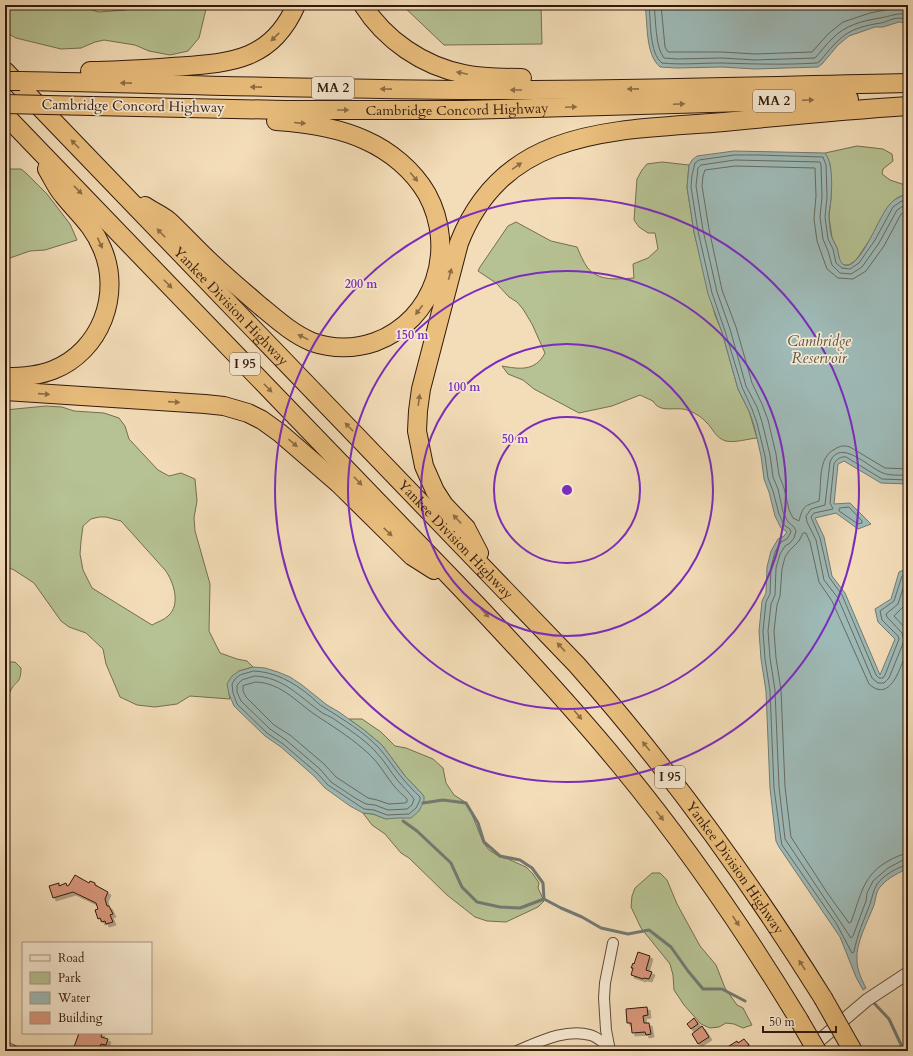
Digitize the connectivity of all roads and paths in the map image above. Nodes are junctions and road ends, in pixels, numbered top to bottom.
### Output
1 (296, 5) edge
2 (363, 5) edge
3 (5, 71) edge
4 (908, 76) edge
5 (64, 77) junction
6 (12, 81) edge
7 (908, 83) edge
8 (756, 86) junction
9 (597, 90) junction
10 (908, 97) edge
11 (5, 104) edge
12 (908, 106) edge
13 (220, 108) junction
14 (5, 115) edge
15 (31, 142) junction
16 (122, 192) junction
17 (5, 377) edge
18 (5, 391) edge
19 (493, 576) junction
20 (458, 585) junction
21 (613, 943) dead end
22 (908, 973) edge
23 (5, 1047) edge
24 (610, 1049) edge
25 (14, 1051) edge
26 (517, 1051) edge
27 (807, 1051) edge
28 (817, 1051) edge
29 (853, 1051) edge

1 -> 5 highway
9 -> 2 highway
16 -> 3 highway, Yankee Division Highway / I 95
4 - 8 highway
5 - 6 highway
9 -> 5 highway, Cambridge Concord Highway / MA 2
7 - 8 highway, Cambridge Concord Highway / MA 2
8 -> 9 highway, Cambridge Concord Highway / MA 2
13 -> 10 highway, Cambridge Concord Highway / MA 2
11 - 13 highway, Cambridge Concord Highway / MA 2, bridge
19 -> 12 highway
13 -> 16 highway
14 - 15 highway, I 95
15 -> 17 highway
15 -> 20 highway, I 95
19 -> 16 highway, Yankee Division Highway / I 95
18 -> 20 highway
29 -> 19 highway, Yankee Division Highway / I 95, bridge
20 -> 28 highway, I 95, bridge
21 - 24 street
22 - 27 street
23 - 25 street
24 - 26 street

